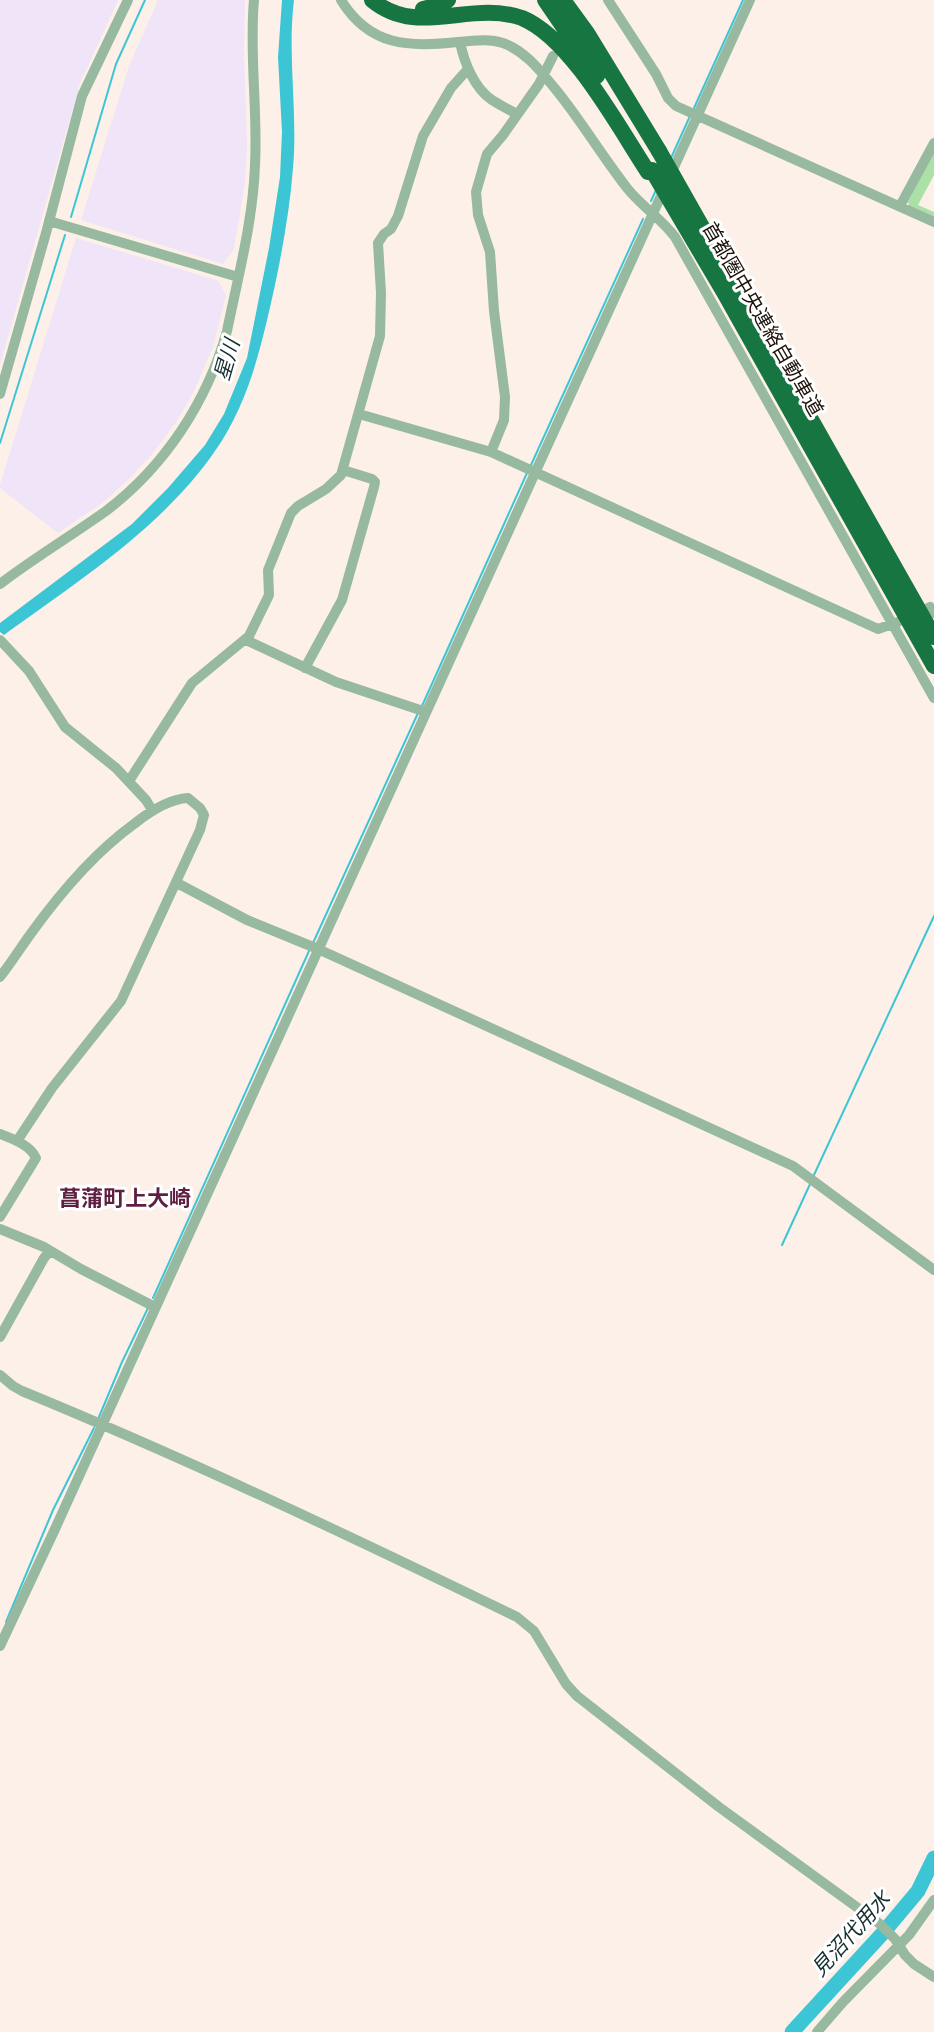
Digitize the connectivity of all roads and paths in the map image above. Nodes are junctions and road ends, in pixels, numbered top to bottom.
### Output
1 (128, 0) edge
2 (254, 0) edge
3 (341, 0) edge
4 (372, 0) edge
5 (384, 0) edge
6 (448, 0) edge
7 (545, 0) edge
8 (563, 0) edge
9 (608, 0) edge
10 (750, 0) edge
11 (460, 42) junction
12 (553, 56) dead end
13 (468, 69) junction
14 (544, 75) junction
15 (517, 114) junction
16 (697, 114) junction
17 (934, 143) edge
18 (650, 171) junction
19 (900, 206) junction
20 (652, 212) junction
21 (49, 221) junction
22 (934, 222) edge
23 (238, 277) junction
24 (0, 394) edge
25 (359, 414) junction
26 (491, 452) junction
27 (343, 470) junction
28 (535, 472) junction
29 (0, 584) edge
30 (934, 613) edge
31 (892, 625) junction
32 (934, 637) edge
33 (0, 640) edge
34 (246, 640) junction
35 (934, 666) edge
36 (305, 668) junction
37 (934, 698) edge
38 (426, 712) junction
39 (129, 782) junction
40 (152, 810) junction
41 (177, 883) junction
42 (318, 948) junction
43 (0, 977) edge
44 (0, 1134) edge
45 (17, 1141) junction
46 (0, 1217) edge
47 (0, 1229) edge
48 (51, 1251) junction
49 (934, 1270) edge
50 (155, 1307) junction
51 (0, 1337) edge
52 (0, 1375) edge
53 (101, 1424) junction
54 (0, 1646) edge
55 (934, 1900) edge
56 (899, 1944) junction
57 (934, 1977) edge
58 (817, 2032) edge

1 - 21 street
2 - 23 street
3 - 11 street
4 - 18 highway
5 - 6 highway
7 - 18 highway, 首都圏中央連絡自動車道
8 - 32 highway, 首都圏中央連絡自動車道, bridge
9 - 16 street
10 - 16 street
11 - 13 street
11 - 14 street
12 - 14 street
13 - 15 street
13 - 25 street
14 - 15 street
14 - 20 street
15 - 26 street
16 - 19 street
16 - 20 street
17 - 19 street
18 - 35 highway, 首都圏中央連絡自動車道, bridge
19 - 22 street
20 - 28 street
20 - 31 street
21 - 23 street
21 - 24 street
23 - 29 street
25 - 26 street
25 - 27 street
26 - 28 street
27 - 34 street
27 - 36 street
28 - 31 street
28 - 38 street
30 - 31 street
31 - 37 street
33 - 39 street
34 - 36 street
34 - 39 street
36 - 38 street
38 - 42 street
39 - 40 street
40 - 41 street
40 - 43 street
41 - 42 street
41 - 45 street
42 - 49 street
42 - 50 street
44 - 45 street
45 - 46 street
47 - 48 street
48 - 50 street
48 - 51 street
50 - 53 street
52 - 53 street
53 - 54 street
53 - 56 street
55 - 56 street
56 - 57 street
56 - 58 street

